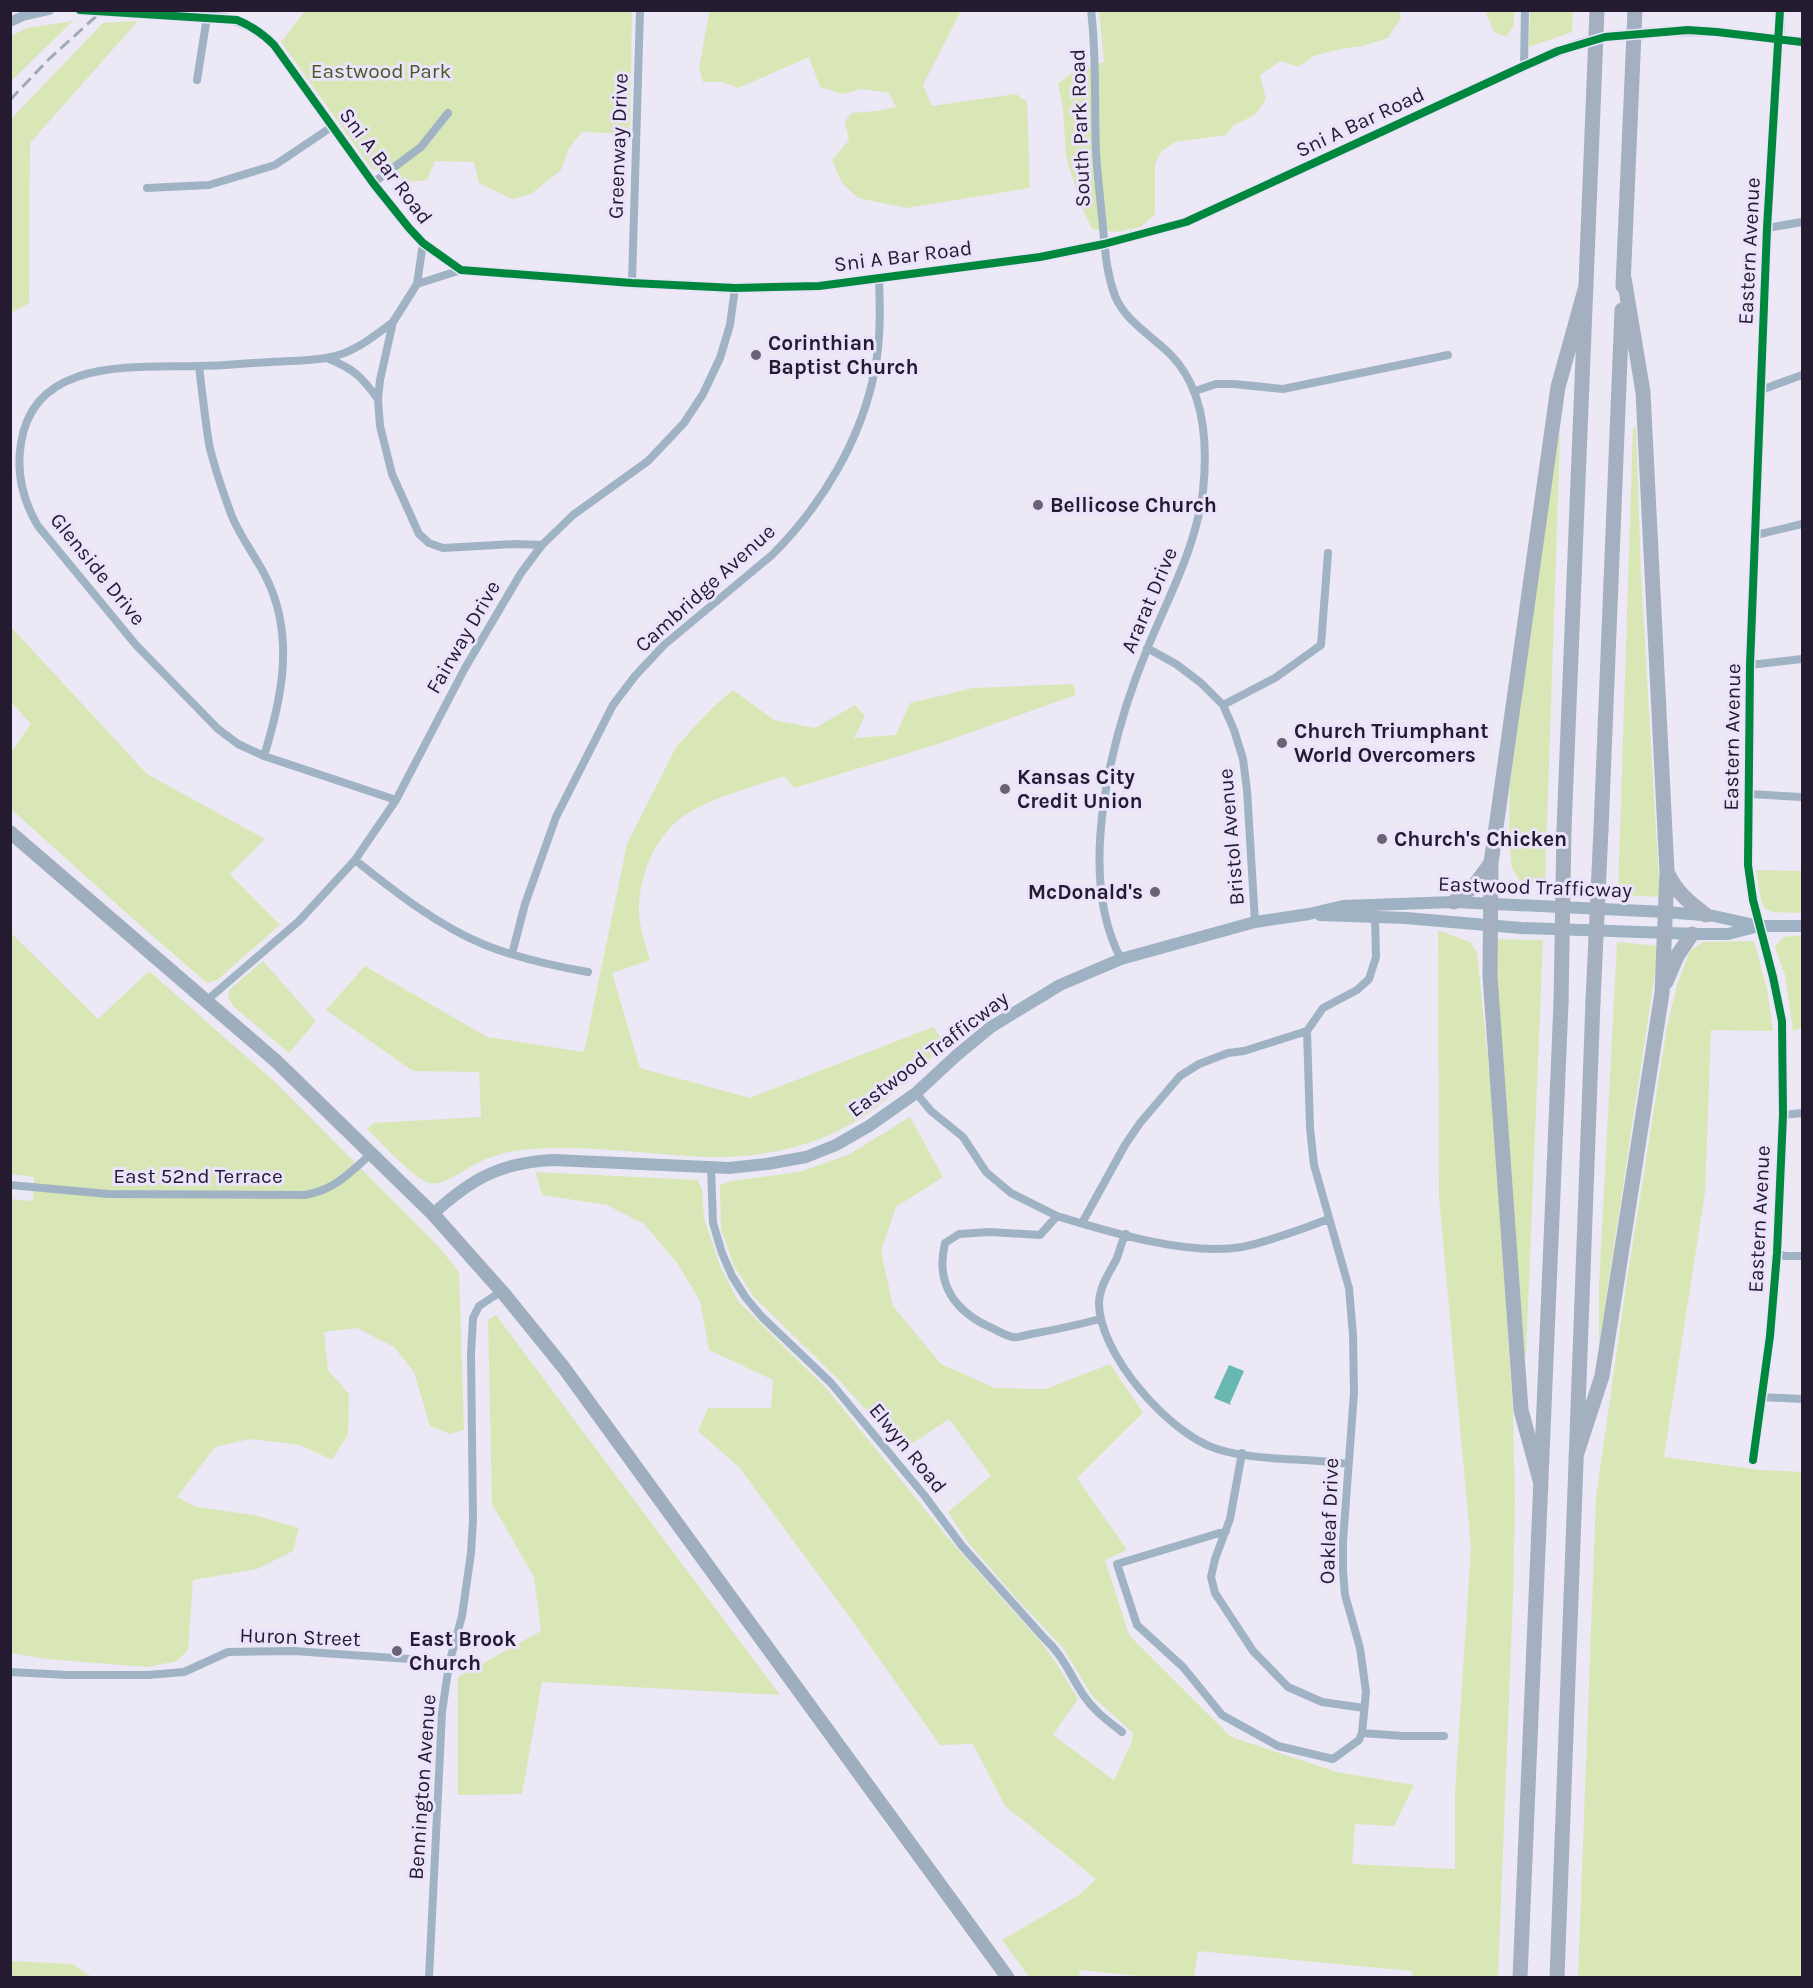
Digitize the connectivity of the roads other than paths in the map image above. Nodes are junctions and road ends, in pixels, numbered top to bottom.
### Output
1 (49, 10) edge
2 (80, 10) edge
3 (640, 10) edge
4 (1091, 10) edge
5 (1525, 10) edge
6 (1597, 10) edge
7 (1635, 10) edge
8 (1780, 10) edge
9 (207, 17) junction
10 (10, 22) edge
11 (1779, 40) junction
12 (1803, 42) edge
13 (1524, 66) junction
14 (197, 80) dead end
15 (448, 113) dead end
16 (333, 126) junction
17 (373, 183) junction
18 (147, 188) dead end
19 (1803, 222) edge
20 (1767, 228) junction
21 (423, 243) junction
22 (1104, 244) junction
23 (461, 270) junction
24 (879, 277) junction
25 (1624, 278) junction
26 (632, 283) junction
27 (417, 284) junction
28 (1586, 286) junction
29 (735, 288) junction
30 (393, 322) junction
31 (1448, 355) dead end
32 (327, 358) junction
33 (199, 366) junction
34 (1803, 375) edge
35 (1761, 390) junction
36 (1196, 391) junction
37 (378, 399) junction
38 (15, 457) edge
39 (1803, 524) edge
40 (1756, 535) junction
41 (542, 545) junction
42 (1328, 553) dead end
43 (1148, 648) junction
44 (1803, 659) edge
45 (1750, 665) junction
46 (1223, 705) junction
47 (264, 756) junction
48 (1749, 794) junction
49 (1803, 797) edge
50 (396, 800) junction
51 (10, 832) edge
52 (355, 860) junction
53 (1491, 863) junction
54 (1667, 872) junction
55 (1454, 902) junction
56 (1491, 902) junction
57 (1666, 912) junction
58 (1309, 914) junction
59 (1706, 915) junction
60 (1375, 917) junction
61 (1255, 922) junction
62 (1490, 925) junction
63 (1759, 926) junction
64 (1803, 926) edge
65 (1664, 933) junction
66 (1692, 934) junction
67 (512, 954) junction
68 (1121, 959) junction
69 (588, 972) dead end
70 (1662, 993) junction
71 (206, 1001) junction
72 (1307, 1031) junction
73 (916, 1093) junction
74 (1803, 1113) edge
75 (1782, 1115) junction
76 (371, 1154) junction
77 (711, 1167) junction
78 (10, 1185) edge
79 (433, 1214) junction
80 (1057, 1216) junction
81 (1329, 1219) junction
82 (1082, 1223) junction
83 (1126, 1234) junction
84 (1777, 1252) junction
85 (1803, 1256) edge
86 (502, 1292) junction
87 (1100, 1319) junction
88 (1761, 1397) junction
89 (1803, 1399) edge
90 (1242, 1453) junction
91 (1576, 1456) junction
92 (1753, 1460) dead end
93 (1348, 1464) junction
94 (1541, 1484) junction
95 (1226, 1531) junction
96 (449, 1664) junction
97 (10, 1672) edge
98 (1364, 1708) junction
99 (1122, 1732) dead end
100 (1362, 1733) junction
101 (1444, 1736) dead end
102 (429, 1977) edge
103 (1008, 1977) edge
104 (1520, 1977) edge
105 (1557, 1977) edge

1 - 10 street
2 - 9 street, Sni A Bar Road, bridge
3 - 26 street, Greenway Drive
4 - 22 street, South Park Road
5 - 13 street
6 - 28 highway
7 - 25 highway
8 - 11 street, Eastern Avenue
9 - 14 street
9 - 16 street, Sni A Bar Road
11 - 12 street, Sni A Bar Road
11 - 13 street, Sni A Bar Road, bridge
11 - 20 street, Eastern Avenue
13 - 22 street, Sni A Bar Road
15 - 17 street
16 - 17 street, Sni A Bar Road
16 - 18 street
17 - 21 street, Sni A Bar Road
19 - 20 street
20 - 35 street, Eastern Avenue
21 - 23 street, Sni A Bar Road
21 - 27 street
22 - 24 street, Sni A Bar Road
22 - 36 street, Ararat Drive
23 - 26 street, Sni A Bar Road
23 - 27 street
24 - 29 street, Sni A Bar Road
24 - 67 street, Cambridge Avenue
25 - 54 highway
25 - 91 highway, bridge
26 - 29 street, Sni A Bar Road
27 - 30 street
28 - 53 highway
28 - 94 highway, bridge
29 - 41 street, Fairway Drive
30 - 32 street, Glenside Drive
30 - 37 street
31 - 36 street
32 - 33 street, Glenside Drive
32 - 37 street, Glenside Drive
33 - 38 street, Glenside Drive
33 - 47 street
34 - 35 street
35 - 40 street, Eastern Avenue
36 - 43 street, Ararat Drive
37 - 41 street
38 - 47 street, Glenside Drive
39 - 40 street
40 - 45 street, Eastern Avenue
41 - 50 street, Fairway Drive
42 - 46 street
43 - 46 street, Bristol Avenue
43 - 68 street, Ararat Drive
44 - 45 street
45 - 48 street, Eastern Avenue
46 - 61 street, Bristol Avenue
47 - 50 street, Glenside Drive
48 - 49 street
48 - 63 street, Eastern Avenue
50 - 52 street, Fairway Drive
51 - 71 highway
52 - 67 street
52 - 71 street, Fairway Drive
53 - 55 highway
53 - 56 highway
54 - 57 highway
54 - 59 highway
55 - 56 main road, Eastwood Trafficway
55 - 58 main road, Eastwood Trafficway
56 - 57 main road, Eastwood Trafficway
56 - 62 highway
57 - 59 main road, Eastwood Trafficway
57 - 65 highway
58 - 60 main road, Eastwood Trafficway
58 - 61 main road, Eastwood Trafficway
59 - 63 main road, Eastwood Trafficway
60 - 62 main road, Eastwood Trafficway
60 - 72 street
61 - 68 main road, Eastwood Trafficway
62 - 65 main road, Eastwood Trafficway
62 - 94 highway
63 - 64 main road, Eastwood Trafficway
63 - 66 main road, Eastwood Trafficway
63 - 75 street, Eastern Avenue
65 - 66 main road, Eastwood Trafficway
65 - 70 highway
66 - 70 highway
67 - 69 street
68 - 73 main road, Eastwood Trafficway
70 - 91 highway
71 - 76 highway
72 - 81 street, Oakleaf Drive
72 - 82 street
73 - 77 main road, Eastwood Trafficway
73 - 80 street
74 - 75 street
75 - 84 street, Eastern Avenue
76 - 78 street, East 52nd Terrace
76 - 79 highway
77 - 79 main road, Eastwood Trafficway
77 - 99 street, Elwyn Road
79 - 86 highway
80 - 82 street
80 - 87 street
81 - 83 street
81 - 93 street, Oakleaf Drive
82 - 83 street
83 - 87 street
84 - 85 street
84 - 88 street, Eastern Avenue
86 - 96 street, Bennington Avenue
86 - 103 highway
87 - 90 street
88 - 89 street
88 - 92 street, Eastern Avenue
90 - 93 street
90 - 95 street
91 - 105 highway
93 - 98 street, Oakleaf Drive
94 - 104 highway
95 - 98 street
95 - 100 street
96 - 97 street, Huron Street
96 - 102 street, Bennington Avenue
98 - 100 street, Oakleaf Drive
100 - 101 street

